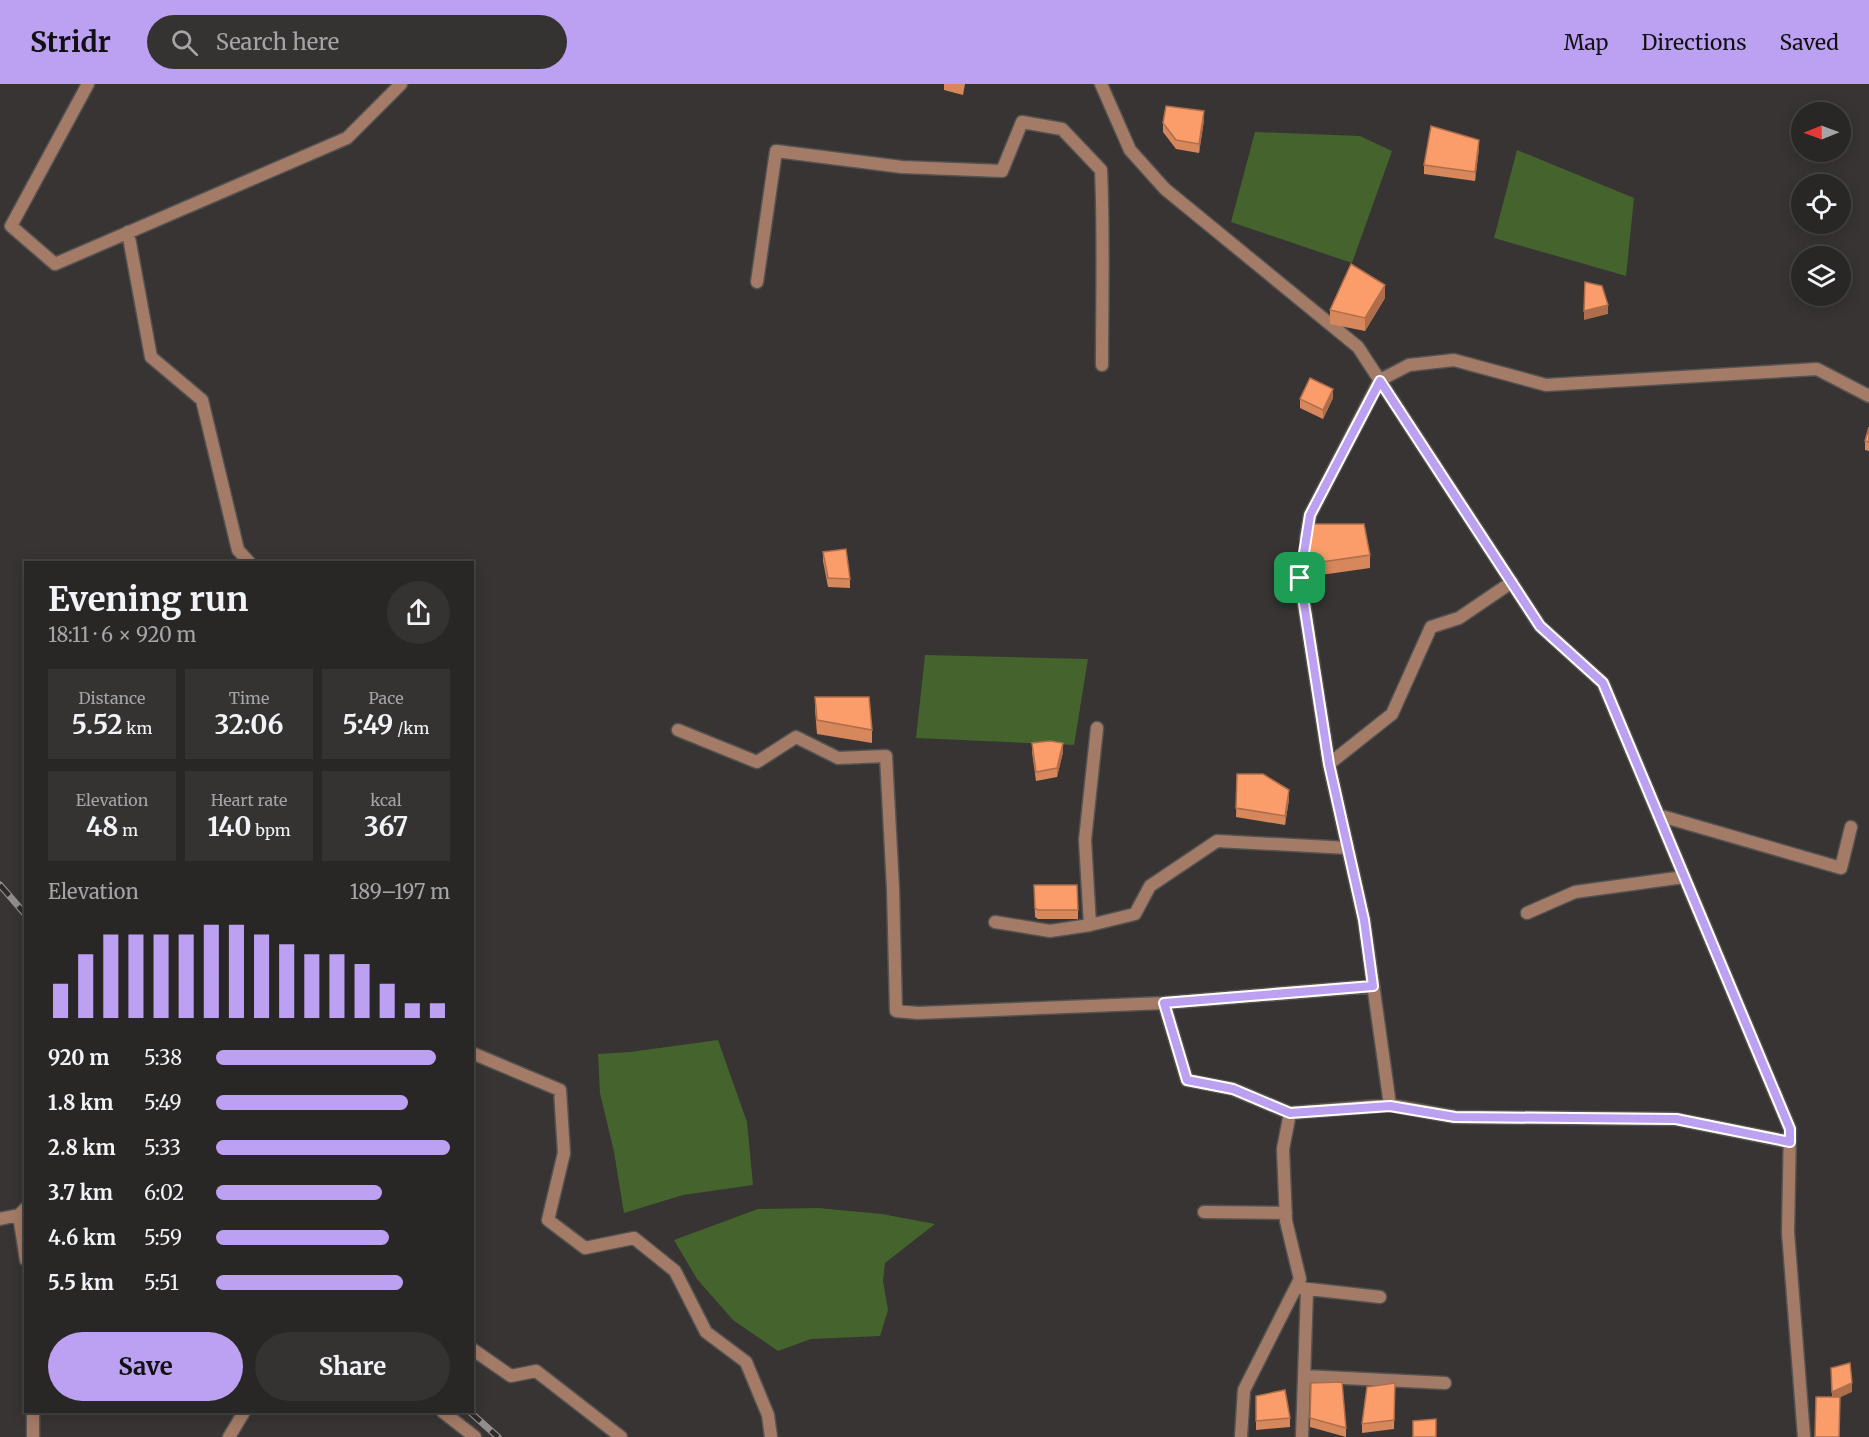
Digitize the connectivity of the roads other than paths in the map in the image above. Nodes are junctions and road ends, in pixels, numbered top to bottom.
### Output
1 (88, 84) edge
2 (1101, 84) edge
3 (396, 85) edge
4 (128, 232) junction
5 (757, 282) dead end
6 (1102, 365) dead end
7 (1380, 381) junction
8 (1869, 396) edge
9 (248, 561) edge
10 (1512, 582) junction
11 (1097, 728) dead end
12 (678, 730) dead end
13 (1329, 764) junction
14 (1658, 815) junction
15 (1851, 827) dead end
16 (1348, 848) junction
17 (1684, 878) junction
18 (1527, 913) dead end
19 (995, 922) dead end
20 (1090, 925) junction
21 (1373, 986) junction
22 (1164, 1003) junction
23 (474, 1054) edge
24 (1390, 1106) junction
25 (1290, 1113) junction
26 (1790, 1142) junction
27 (22, 1212) edge
28 (1204, 1212) dead end
29 (1286, 1212) junction
30 (0, 1219) edge
31 (24, 1236) edge
32 (1301, 1289) junction
33 (1380, 1297) dead end
34 (474, 1350) edge
35 (1304, 1376) junction
36 (1445, 1383) dead end
37 (33, 1413) edge
38 (243, 1413) edge
39 (444, 1413) edge
40 (33, 1437) edge
41 (229, 1437) edge
42 (475, 1437) edge
43 (621, 1437) edge
44 (771, 1437) edge
45 (1241, 1437) edge
46 (1302, 1437) edge
47 (1804, 1437) edge

1 - 4 street
2 - 7 street
3 - 4 street
4 - 9 street
5 - 6 street
7 - 8 street
7 - 10 street
7 - 13 street
10 - 13 street
10 - 14 street
11 - 20 street
12 - 22 street
13 - 16 street
14 - 15 street
14 - 17 street
16 - 20 street
16 - 21 street
17 - 18 street
17 - 26 street
19 - 20 street
21 - 22 street
21 - 24 street
22 - 25 street
23 - 44 street
24 - 25 street
24 - 26 street
25 - 29 street
26 - 47 street
27 - 30 street
27 - 31 street
28 - 29 street
29 - 32 street
32 - 33 street
32 - 35 street
32 - 45 street
34 - 43 street
35 - 36 street
35 - 46 street
37 - 40 street
38 - 41 street
39 - 42 street

